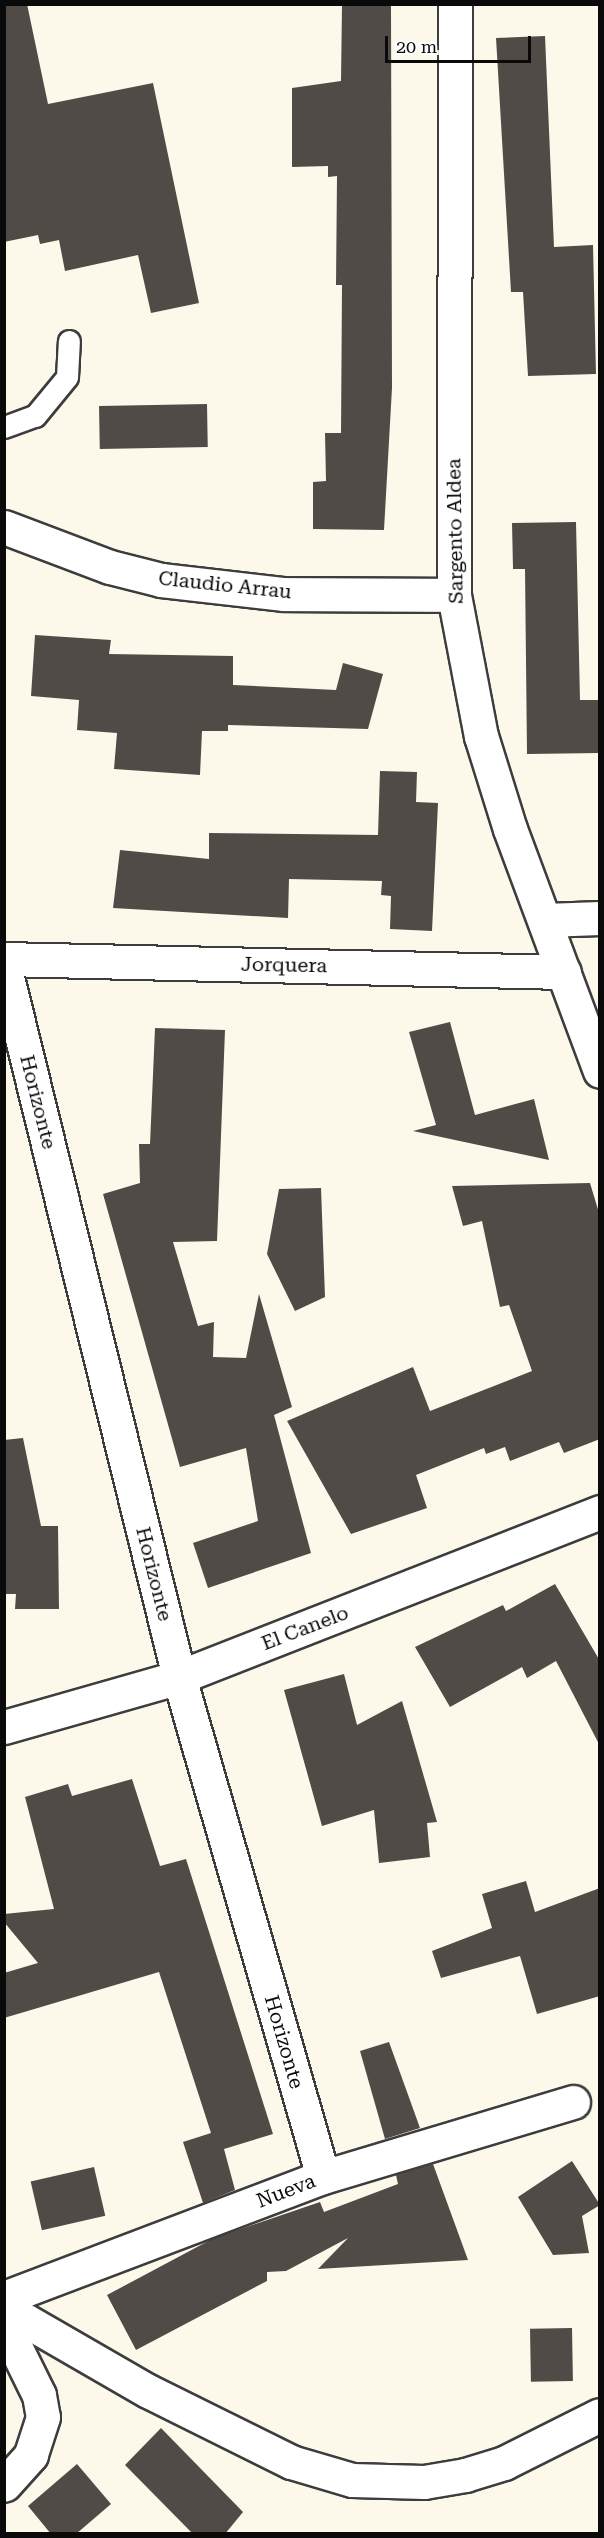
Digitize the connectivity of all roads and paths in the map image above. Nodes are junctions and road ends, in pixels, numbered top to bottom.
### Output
1 (455, 4) edge
2 (69, 341) dead end
3 (4, 427) edge
4 (4, 526) edge
5 (454, 596) junction
6 (600, 918) edge
7 (545, 920) junction
8 (4, 959) edge
9 (4, 965) edge
10 (564, 972) junction
11 (600, 1071) edge
12 (600, 1512) edge
13 (179, 1677) junction
14 (4, 1727) edge
15 (573, 2102) dead end
16 (322, 2177) junction
17 (4, 2298) edge
18 (4, 2308) edge
19 (4, 2324) edge
20 (600, 2415) edge
21 (4, 2485) edge

1 - 5 street, Sargento Aldea
2 - 3 lane
4 - 5 street, Claudio Arrau
5 - 7 street, Sargento Aldea
6 - 7 street
7 - 10 street, Sargento Aldea
8 - 10 street, Jorquera
9 - 13 street, Horizonte
10 - 11 street, Sargento Aldea
12 - 13 street, El Canelo
13 - 14 street, El Canelo
13 - 16 street, Horizonte
15 - 16 street, Nueva
16 - 17 street, Nueva
18 - 20 street
19 - 21 street

